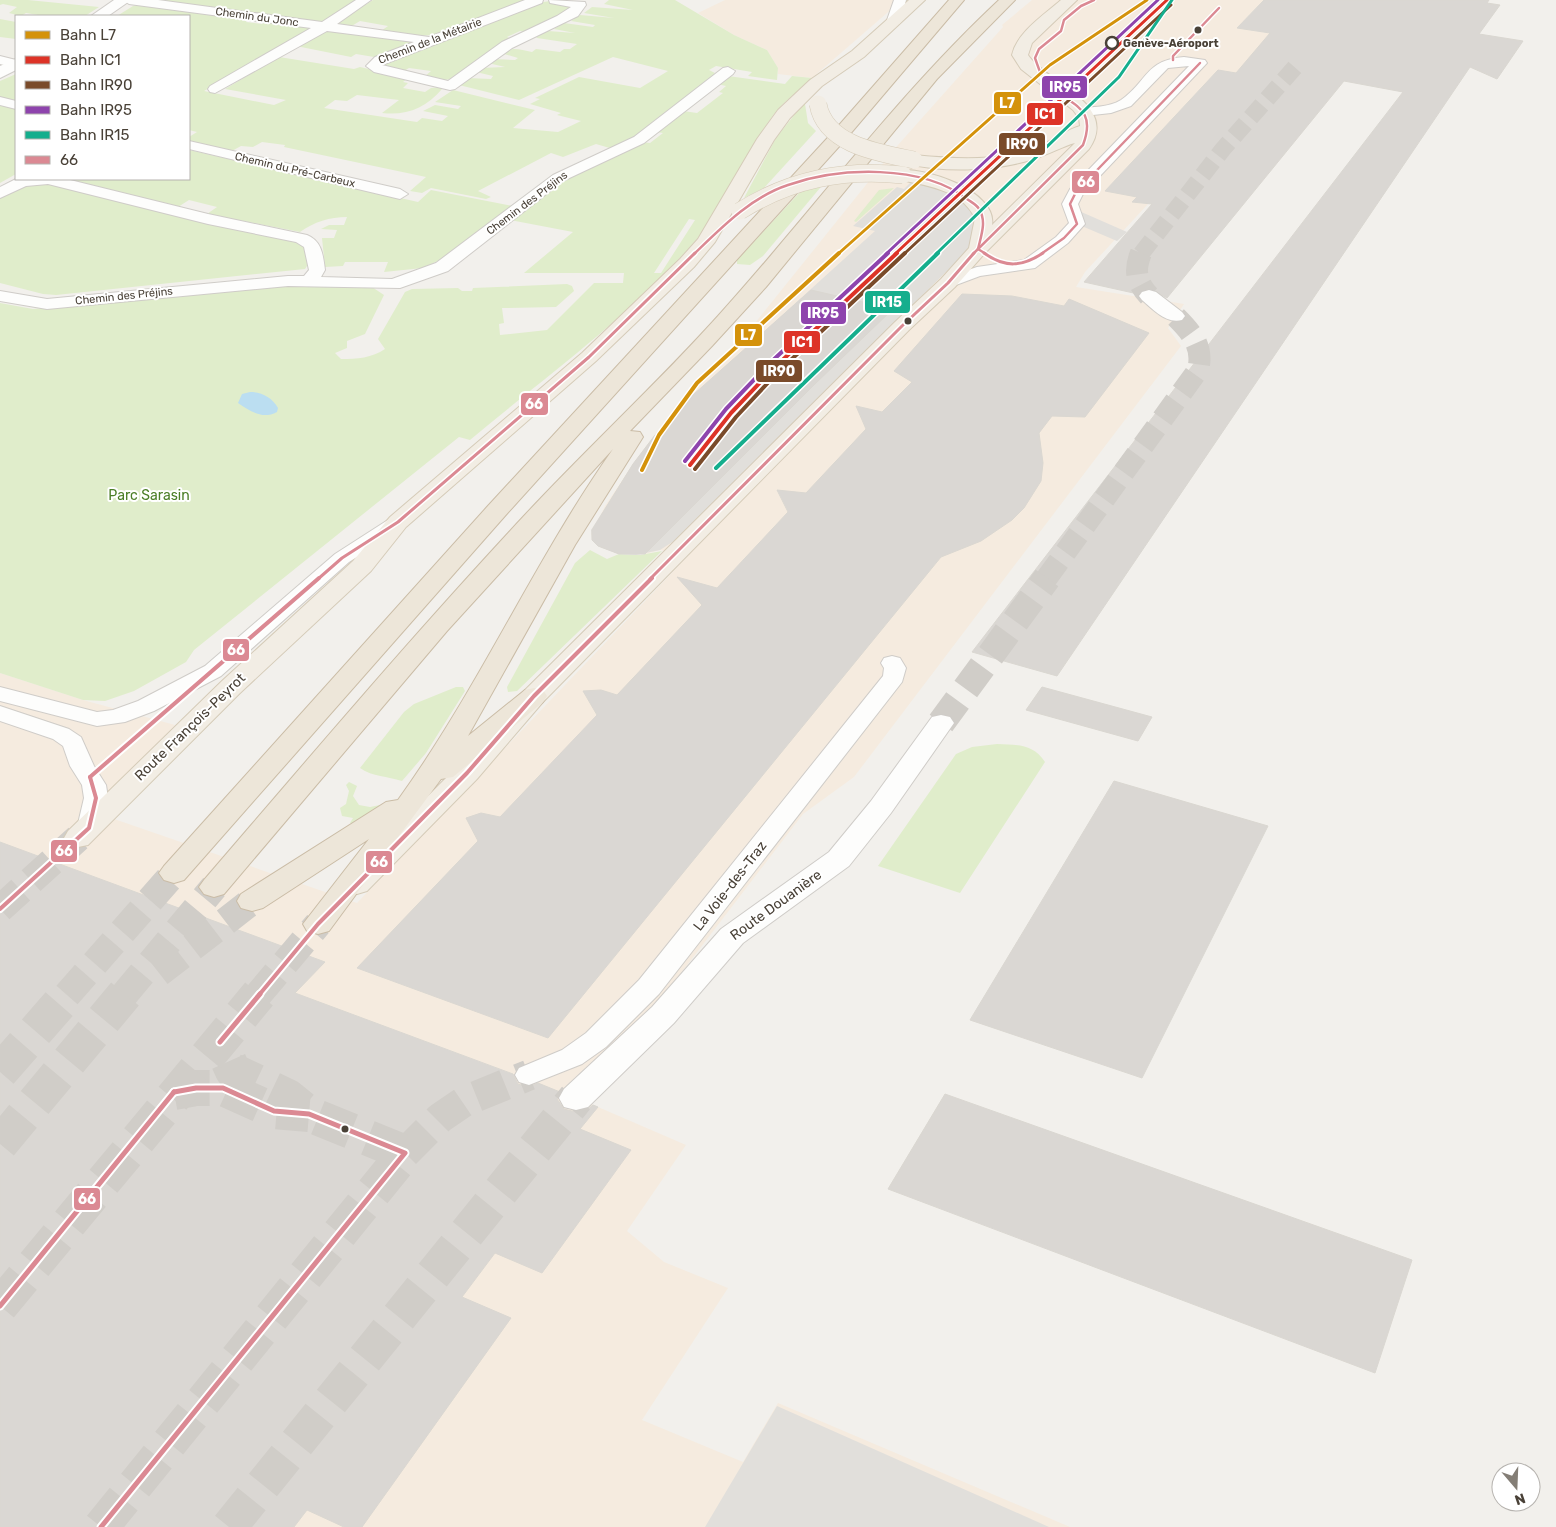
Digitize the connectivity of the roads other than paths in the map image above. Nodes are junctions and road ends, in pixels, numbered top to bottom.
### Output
1 (124, 0) edge
2 (129, 0) edge
3 (364, 0) edge
4 (537, 0) edge
5 (555, 0) edge
6 (900, 0) edge
7 (918, 0) edge
8 (958, 0) edge
9 (1008, 0) edge
10 (1070, 0) edge
11 (975, 2) dead end
12 (100, 15) edge
13 (893, 23) junction
14 (325, 26) junction
15 (429, 40) junction
16 (858, 54) junction
17 (0, 60) edge
18 (15, 64) edge
19 (15, 65) edge
20 (899, 68) junction
21 (728, 71) dead end
22 (0, 73) edge
23 (215, 89) dead end
24 (0, 101) edge
25 (15, 105) edge
26 (1086, 119) junction
27 (190, 145) edge
28 (39, 180) edge
29 (52, 180) edge
30 (0, 192) edge
31 (400, 194) dead end
32 (706, 242) junction
33 (978, 249) junction
34 (1016, 266) junction
35 (309, 281) junction
36 (948, 283) junction
37 (0, 296) edge
38 (1149, 296) tunnel mouth
39 (1175, 316) tunnel mouth
40 (688, 361) junction
41 (398, 522) junction
42 (892, 663) dead end
43 (0, 694) edge
44 (534, 696) junction
45 (0, 713) edge
46 (941, 723) tunnel mouth
47 (418, 793) junction
48 (84, 833) joint
49 (174, 873) tunnel mouth
50 (214, 887) tunnel mouth
51 (252, 900) tunnel mouth
52 (318, 924) joint
53 (529, 1075) tunnel mouth
54 (576, 1098) tunnel mouth

1 - 12 street
2 - 14 street, Chemin du Jonc
3 - 14 street, Chemin du Jonc
4 - 15 street, Chemin de la Métairie
5 - 15 street, Chemin de la Métairie
6 - 13 street
7 - 13 main road, Route François-Peyrot
8 - 20 highway
9 - 40 highway
10 - 26 main road
11 - 20 highway
13 - 16 main road, Route François-Peyrot
14 - 15 street, Chemin du Jonc
14 - 23 street, Chemin du Jonc
16 - 26 main road, bridge
16 - 32 main road, Route François-Peyrot
17 - 18 street
19 - 22 street
20 - 49 highway
21 - 35 street, Chemin des Préjins
24 - 25 street
26 - 33 main road
26 - 34 street
27 - 31 street, Chemin du Pré-Carbeux
28 - 30 street
29 - 35 street
32 - 33 main road, bridge
32 - 41 main road, Route François-Peyrot
33 - 34 street
33 - 36 main road
34 - 36 street
35 - 37 street, Chemin des Préjins
36 - 44 main road
38 - 39 street
40 - 47 highway
40 - 50 highway
41 - 43 street, Route François-Peyrot
41 - 48 main road, Route François-Peyrot
42 - 53 street, La Voie-des-Traz
44 - 47 highway
44 - 52 main road
45 - 48 street, Route François-Peyrot
46 - 54 street, Route Douanière
47 - 51 highway
47 - 52 highway

